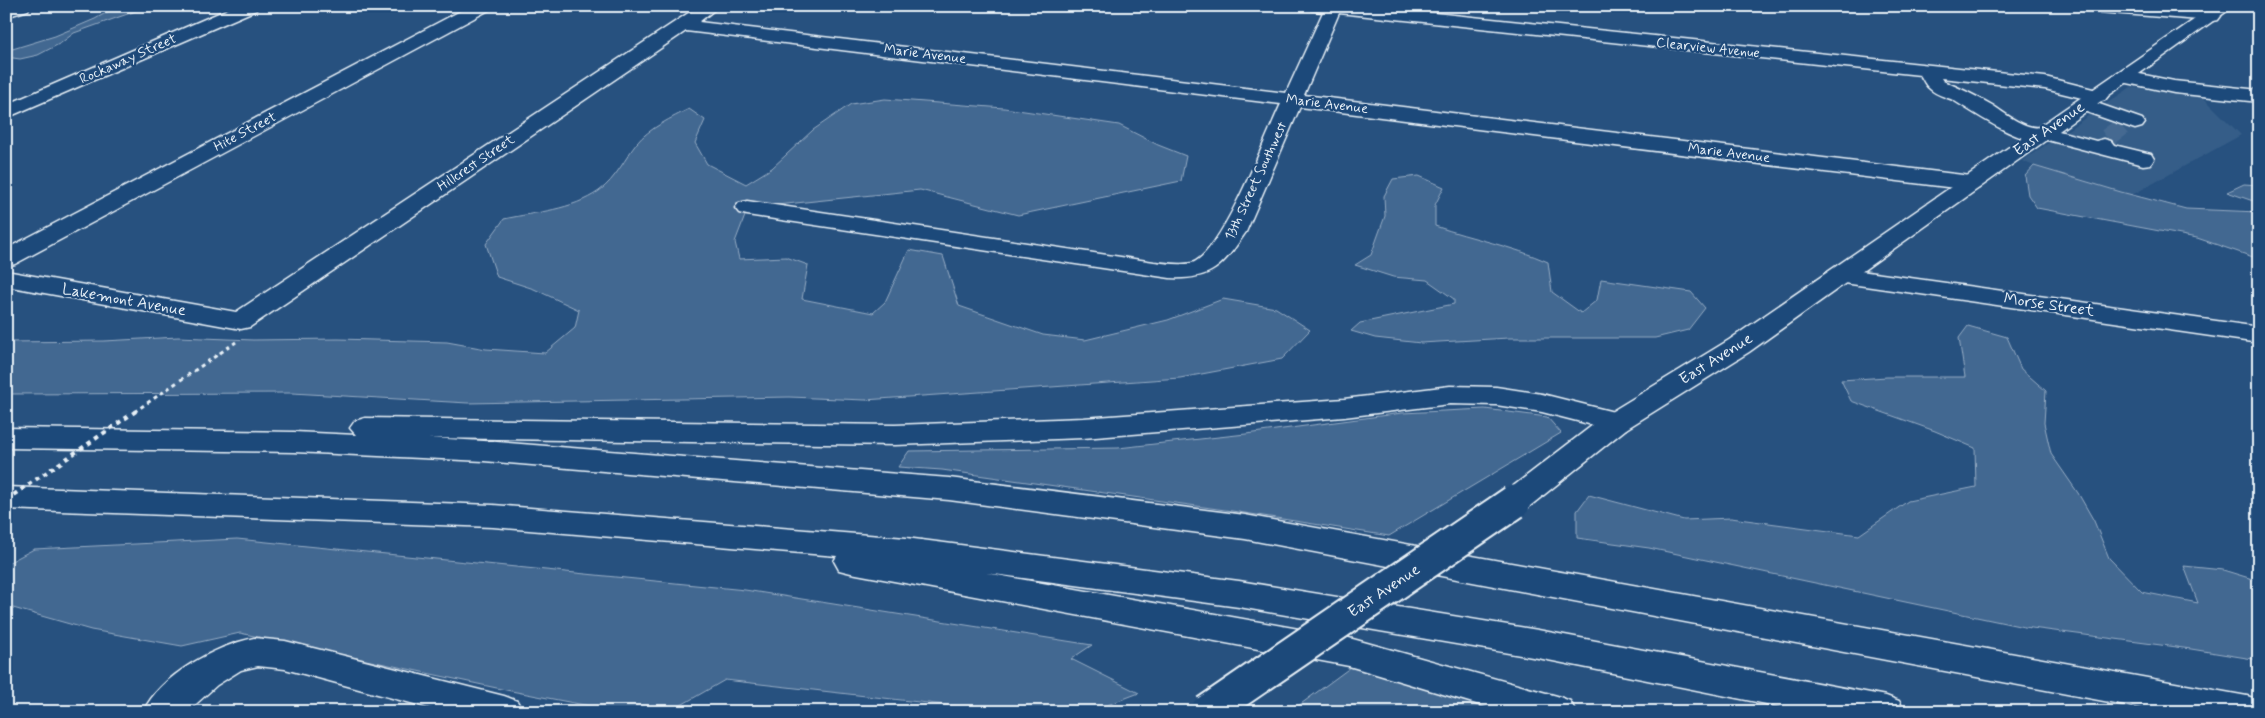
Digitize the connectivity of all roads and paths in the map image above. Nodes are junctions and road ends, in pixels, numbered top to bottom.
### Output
1 (22, 6) edge
2 (250, 6) edge
3 (484, 6) edge
4 (711, 6) edge
5 (2085, 6) edge
6 (1328, 7) edge
7 (2219, 11) edge
8 (6, 12) edge
9 (683, 25) junction
10 (1926, 71) junction
11 (2125, 77) junction
12 (2259, 96) edge
13 (1294, 99) junction
14 (2091, 100) junction
15 (6, 112) edge
16 (2042, 135) junction
17 (2119, 136) junction
18 (2143, 159) dead end
19 (1971, 183) junction
20 (748, 208) dead end
21 (6, 259) edge
22 (1839, 276) junction
23 (6, 278) edge
24 (242, 321) joint
25 (2259, 335) edge
26 (220, 353) dead end
27 (1616, 422) junction
28 (6, 437) edge
29 (6, 499) edge
30 (672, 530) junction
31 (162, 712) edge
32 (504, 712) edge
33 (1207, 712) edge
34 (1557, 712) edge
35 (1886, 712) edge
36 (2247, 712) edge

1 - 8 main road
2 - 15 main road, Rockaway Street
3 - 21 main road, Hite Street
4 - 9 main road, Hillcrest Street
5 - 7 main road
6 - 10 main road, Clearview Avenue
6 - 13 main road, 13th Street Southwest
7 - 11 main road, East Avenue
9 - 13 main road, Marie Avenue
9 - 24 main road, Hillcrest Street
10 - 14 main road, Clearview Avenue
10 - 16 main road
11 - 12 main road
11 - 14 main road, East Avenue
13 - 19 main road, Marie Avenue
13 - 20 main road, 13th Street Southwest
14 - 16 main road, East Avenue
14 - 17 main road, Clearview Avenue
16 - 17 main road
16 - 19 main road, East Avenue
17 - 18 main road
19 - 22 main road, East Avenue
22 - 25 main road, Morse Street
22 - 27 main road, East Avenue
23 - 24 main road, Lakemont Avenue
26 - 29 path, bridge
27 - 28 main road
27 - 33 main road, East Avenue, bridge
28 - 36 main road
29 - 30 main road
30 - 34 main road
30 - 35 main road
31 - 32 main road

